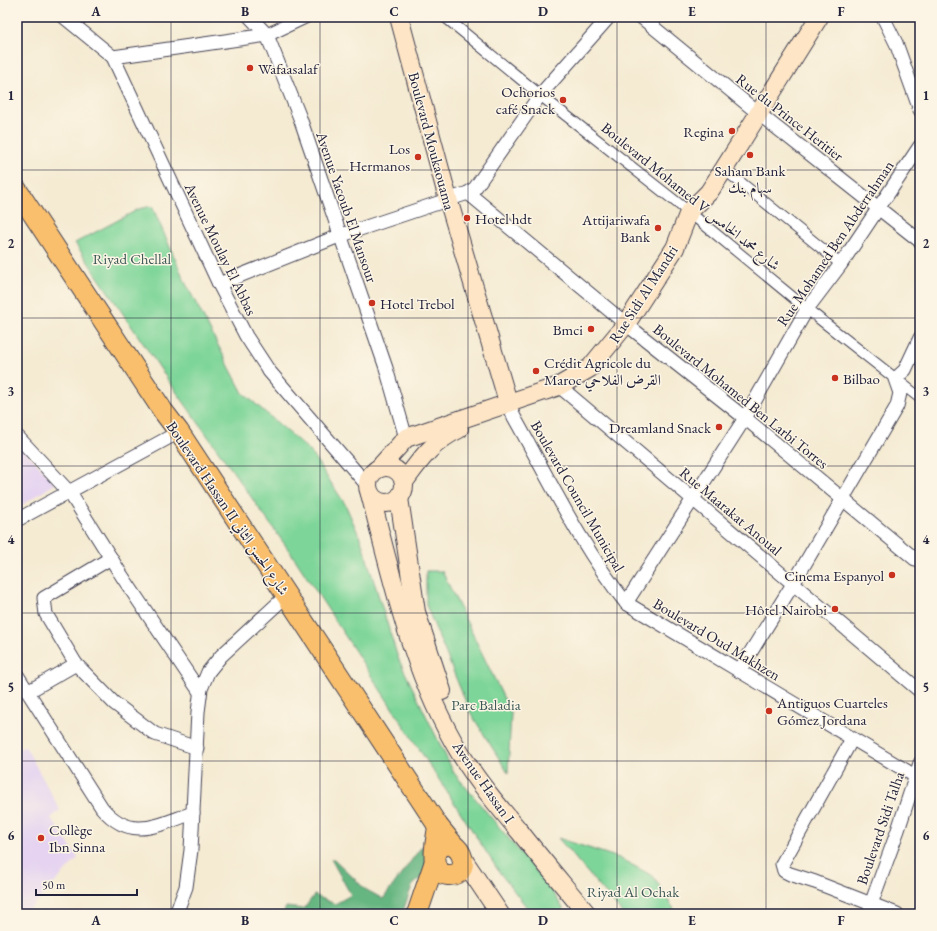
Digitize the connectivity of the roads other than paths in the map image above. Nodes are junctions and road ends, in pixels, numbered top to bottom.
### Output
1 (64, 17) edge
2 (250, 17) edge
3 (305, 17) edge
4 (399, 17) edge
5 (445, 17) edge
6 (609, 17) edge
7 (641, 17) edge
8 (819, 17) edge
9 (888, 19) edge
10 (267, 35) junction
11 (113, 57) junction
12 (540, 95) junction
13 (920, 110) edge
14 (758, 113) junction
15 (920, 146) edge
16 (724, 169) junction
17 (17, 190) edge
18 (468, 193) junction
19 (448, 199) junction
20 (880, 208) junction
21 (689, 212) junction
22 (339, 236) junction
23 (920, 240) edge
24 (842, 264) junction
25 (219, 284) junction
26 (807, 309) junction
27 (626, 324) junction
28 (920, 338) edge
29 (900, 374) junction
30 (559, 386) junction
31 (920, 398) edge
32 (508, 402) junction
33 (482, 413) junction
34 (745, 418) junction
35 (179, 432) junction
36 (17, 436) edge
37 (406, 438) junction
38 (378, 468) junction
39 (402, 486) junction
40 (369, 490) junction
41 (70, 493) junction
42 (692, 499) junction
43 (843, 499) junction
44 (17, 520) edge
45 (111, 558) junction
46 (920, 560) edge
47 (793, 584) junction
48 (286, 596) junction
49 (626, 603) junction
50 (76, 664) junction
51 (739, 671) junction
52 (17, 675) edge
53 (27, 690) junction
54 (920, 691) edge
55 (200, 692) junction
56 (852, 739) junction
57 (197, 748) junction
58 (920, 764) edge
59 (915, 776) junction
60 (193, 813) junction
61 (449, 862) junction
62 (871, 904) junction
63 (589, 913) edge
64 (176, 914) edge
65 (417, 914) edge
66 (432, 914) edge
67 (500, 914) edge
68 (897, 914) edge

1 - 11 street, Avenue Moulay El Abbas
2 - 10 street
3 - 10 street
4 - 19 main road, Boulevard Moukaouama
5 - 12 street, Boulevard Mohamed V شارع محمد الخامس
6 - 12 street
7 - 14 street, Rue du Prince Heritier
8 - 14 main road, Rue Sidi Al Mandri
9 - 13 street
10 - 11 street
10 - 22 street, Avenue Yacoub El Mansour
11 - 25 street, Avenue Moulay El Abbas
12 - 18 street
12 - 21 street, Boulevard Mohamed V شارع محمد الخامس
14 - 16 main road, Rue Sidi Al Mandri
14 - 20 street, Rue du Prince Heritier
15 - 20 street, Rue Mohamed Ben Abderrahman
16 - 21 main road, Rue Sidi Al Mandri
16 - 24 street
17 - 35 main road, Boulevard Hassan II شارع الحسن الثاني
18 - 19 street
18 - 27 street, Boulevard Mohamed Ben Larbi Torres
19 - 22 street
19 - 32 main road, Boulevard Moukaouama
20 - 23 street, Rue du Prince Heritier
20 - 24 street, Rue Mohamed Ben Abderrahman
21 - 26 street, Boulevard Mohamed V شارع محمد الخامس
21 - 27 main road, Rue Sidi Al Mandri
22 - 25 street
22 - 37 street, Avenue Yacoub El Mansour
24 - 26 street, Rue Mohamed Ben Abderrahman
25 - 40 street, Avenue Moulay El Abbas
26 - 29 street, Boulevard Mohamed V شارع محمد الخامس
26 - 34 street, Rue Mohamed Ben Abderrahman
27 - 30 main road, Rue Sidi Al Mandri
27 - 34 street, Boulevard Mohamed Ben Larbi Torres
28 - 29 street
29 - 31 street, Boulevard Mohamed V شارع محمد الخامس
29 - 43 street
30 - 32 main road, Rue Sidi Al Mandri
30 - 42 street, Rue Maarakat Anoual
32 - 33 main road, Rue Sidi Al Mandri
32 - 49 street, Boulevard Council Municipal
33 - 37 main road, Rue Sidi Al Mandri
33 - 39 main road, Rue Sidi Al Mandri
34 - 42 street, Rue Mohamed Ben Abderrahman
34 - 43 street, Boulevard Mohamed Ben Larbi Torres
35 - 41 street
35 - 48 main road, Boulevard Hassan II شارع الحسن الثاني
36 - 41 street
37 - 38 main road, Rue Sidi Al Mandri
37 - 39 main road
38 - 39 main road
38 - 40 main road
39 - 40 main road
39 - 63 main road, Avenue Hassan I
40 - 63 main road, Avenue Hassan I
41 - 44 street
41 - 45 street
42 - 47 street, Rue Maarakat Anoual
42 - 49 street, Rue Mohamed Ben Abderrahman
43 - 46 street, Boulevard Mohamed Ben Larbi Torres
43 - 47 street
45 - 50 street
45 - 55 street
47 - 51 street
47 - 54 street, Rue Maarakat Anoual
48 - 55 street
48 - 61 main road, Boulevard Hassan II شارع الحسن الثاني
49 - 51 street, Boulevard Oud Makhzen
50 - 53 street
50 - 57 street
51 - 56 street, Boulevard Oud Makhzen
52 - 53 street
53 - 60 street
55 - 57 street
56 - 59 street, Boulevard Oud Makhzen
56 - 62 street
57 - 60 street
58 - 59 street, Boulevard Sidi Talha
59 - 62 street, Boulevard Sidi Talha
60 - 64 street
61 - 65 main road
61 - 66 main road
61 - 67 main road, Boulevard Hassan II شارع الحسن الثاني
62 - 68 street

